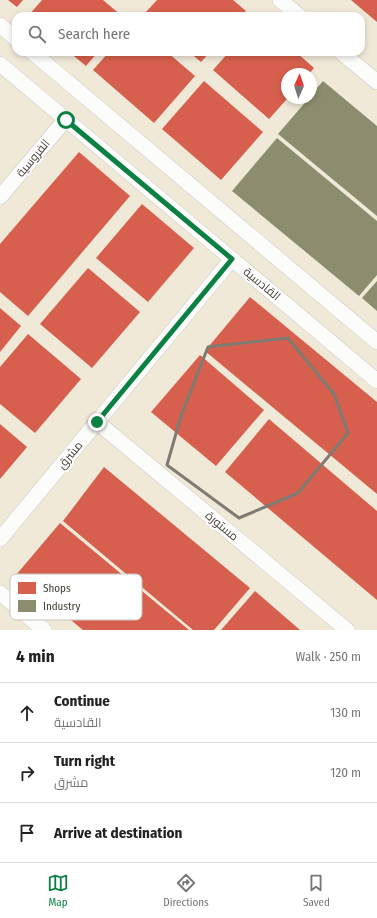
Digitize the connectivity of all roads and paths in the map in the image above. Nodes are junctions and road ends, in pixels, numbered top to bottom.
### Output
1 (280, 0) edge
2 (294, 12) edge
3 (0, 25) edge
4 (12, 36) edge
5 (37, 56) edge
6 (346, 56) edge
7 (0, 64) edge
8 (377, 82) edge
9 (66, 120) junction
10 (0, 198) edge
11 (232, 259) junction
12 (377, 342) edge
13 (377, 381) edge
14 (97, 422) junction
15 (0, 539) edge
16 (0, 593) edge
17 (10, 601) edge
18 (32, 620) edge
19 (44, 630) edge
20 (347, 630) edge

1 - 2 street
3 - 4 street
5 - 12 street
6 - 8 street
7 - 9 street, القادسية
9 - 10 street, الفروسية
9 - 11 street, القادسية
11 - 13 street, القادسية
11 - 14 street, مشرق
14 - 15 street, مشرق
14 - 20 street, مستورة
16 - 17 street
18 - 19 street

